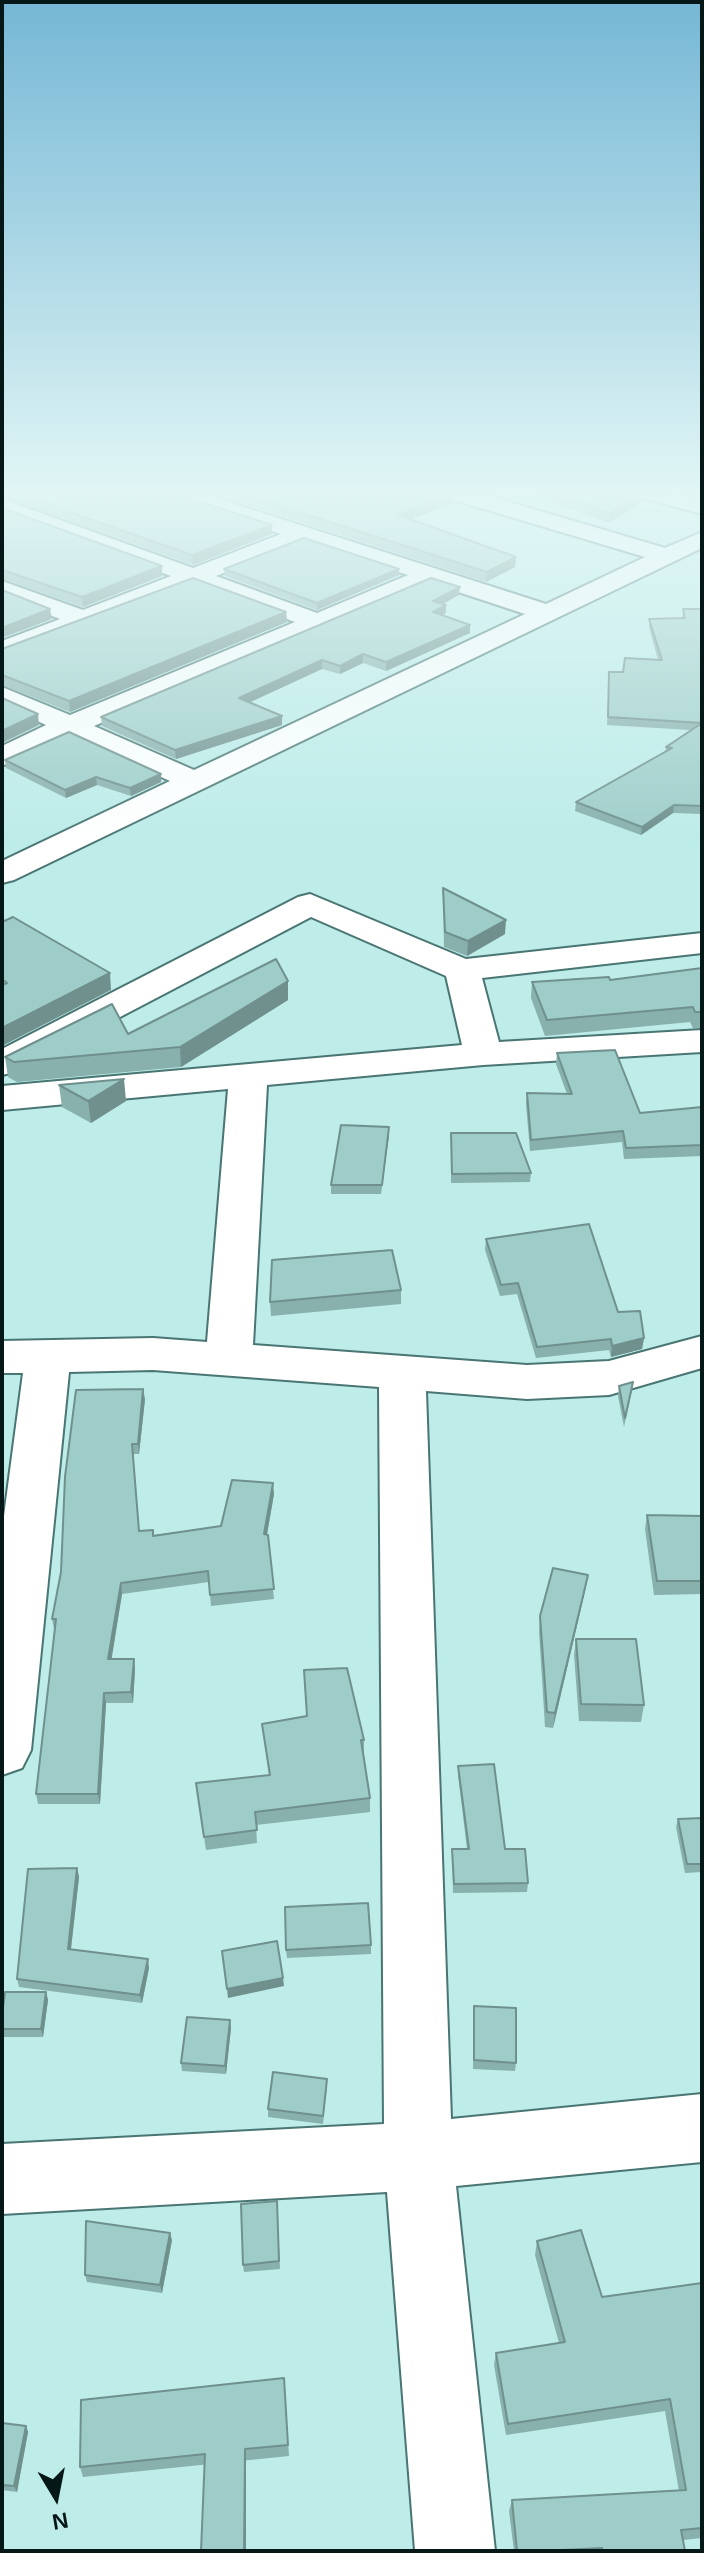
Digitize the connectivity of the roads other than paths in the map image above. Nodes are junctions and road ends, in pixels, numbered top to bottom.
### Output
1 (58, 609) edge
2 (109, 609) edge
3 (284, 609) edge
4 (349, 609) edge
5 (536, 609) edge
6 (557, 609) edge
7 (549, 613) junction
8 (84, 619) junction
9 (319, 622) junction
10 (2, 650) edge
11 (2, 695) edge
12 (68, 726) junction
13 (2, 757) edge
14 (191, 780) junction
15 (2, 873) edge
16 (702, 943) edge
17 (462, 970) junction
18 (702, 1041) edge
19 (483, 1054) junction
20 (2, 1064) edge
21 (248, 1077) junction
22 (2, 1098) edge
23 (702, 1352) edge
24 (25, 1357) edge
25 (229, 1360) junction
26 (402, 1373) junction
27 (609, 1378) junction
28 (702, 1383) edge
29 (2, 1750) edge
30 (702, 2128) edge
31 (418, 2156) junction
32 (2, 2179) edge
33 (455, 2551) edge

1 - 8 street
2 - 8 street
3 - 9 street
4 - 9 street
5 - 7 street
6 - 7 street
7 - 14 street
8 - 10 street
9 - 12 street
11 - 12 street
12 - 13 street
12 - 14 street
14 - 15 street
16 - 17 street
17 - 19 street
17 - 20 street
18 - 19 street
19 - 21 street
21 - 22 street
21 - 25 street
23 - 27 street
24 - 25 street
24 - 29 street
25 - 26 street
26 - 27 street
26 - 31 street
27 - 28 street
30 - 31 street
31 - 32 street
31 - 33 street

